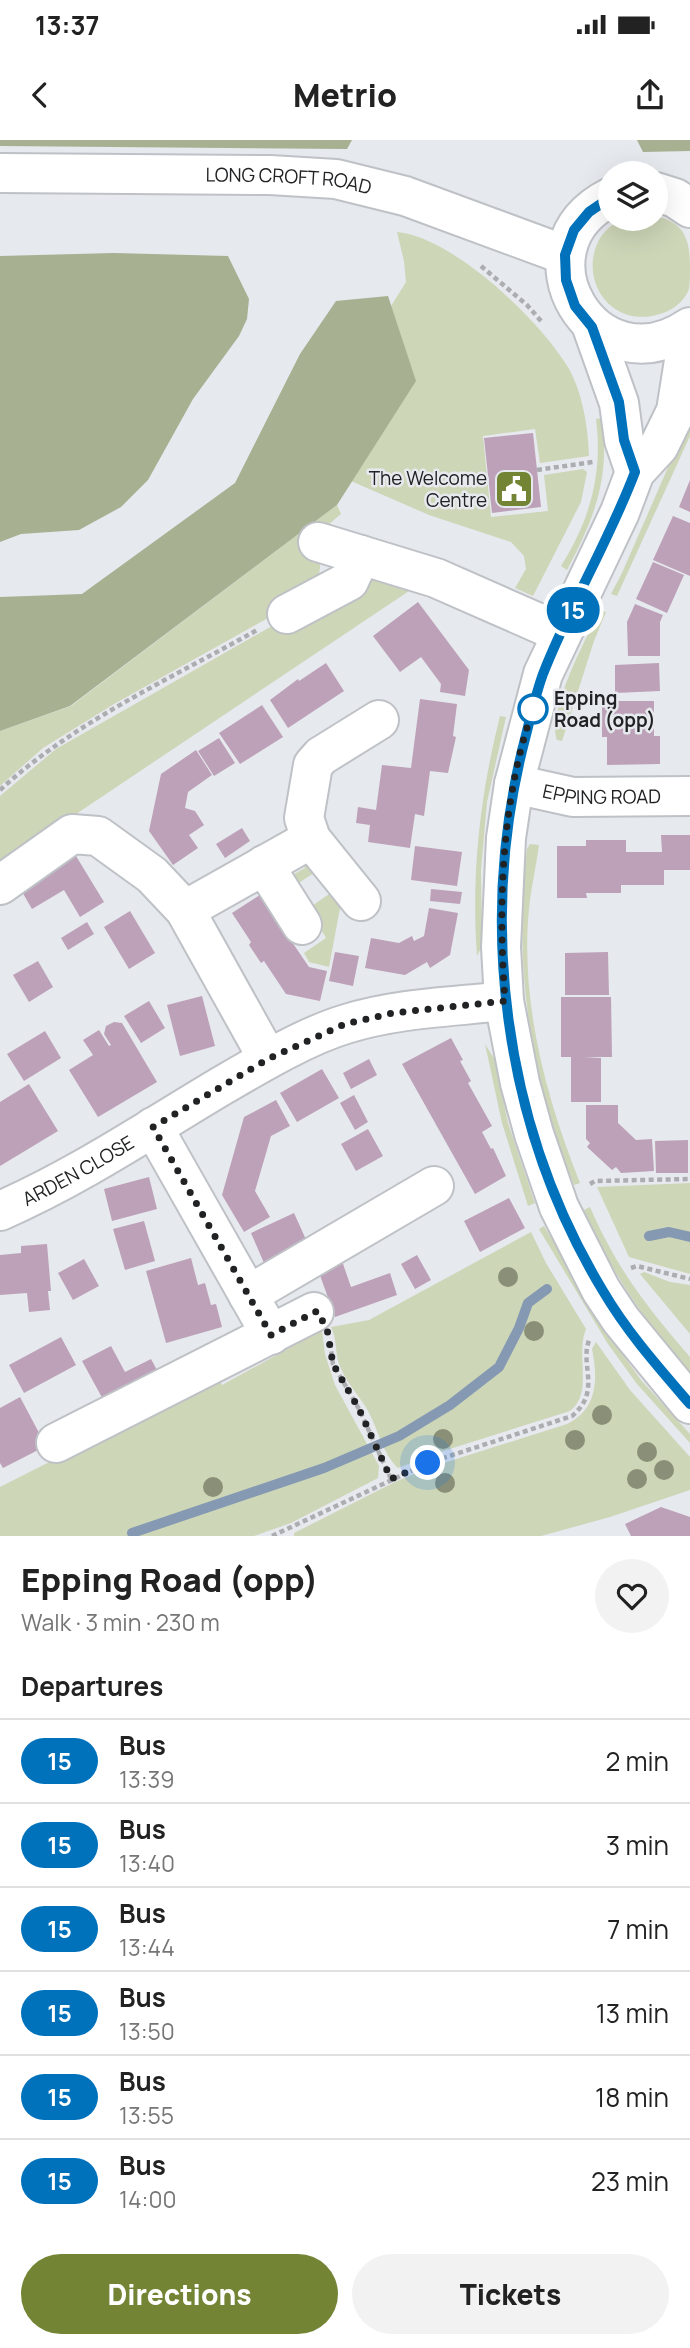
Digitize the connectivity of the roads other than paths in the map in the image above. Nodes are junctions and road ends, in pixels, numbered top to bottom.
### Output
1 (0, 173) edge
2 (690, 185) edge
3 (668, 190) edge
4 (668, 196) edge
5 (598, 206) edge
6 (690, 208) edge
7 (565, 255) junction
8 (592, 327) junction
9 (690, 328) edge
10 (635, 472) junction
11 (318, 542) dead end
12 (361, 555) junction
13 (287, 614) road end
14 (561, 633) junction
15 (379, 720) dead end
16 (514, 784) junction
17 (690, 796) edge
18 (288, 852) junction
19 (0, 885) edge
20 (361, 901) dead end
21 (185, 911) junction
22 (302, 925) dead end
23 (505, 1001) junction
24 (268, 1059) junction
25 (153, 1127) junction
26 (434, 1186) dead end
27 (0, 1211) edge
28 (248, 1296) junction
29 (314, 1312) road end
30 (271, 1335) junction
31 (690, 1404) edge
32 (56, 1443) dead end

1 - 7 street, LONG CROFT ROAD
2 - 3 street
4 - 6 street
5 - 7 street
7 - 8 street
8 - 9 street
8 - 10 street
9 - 10 street
10 - 14 street
11 - 12 street
12 - 13 street
12 - 14 street
14 - 16 street
15 - 18 street
16 - 17 street, EPPING ROAD
16 - 23 street
18 - 20 street
18 - 21 street
18 - 22 street
19 - 21 street
21 - 24 street
23 - 24 street, ARDEN CLOSE
23 - 31 street
24 - 25 street, ARDEN CLOSE
25 - 27 street, ARDEN CLOSE
25 - 28 street, ARDEN CLOSE
26 - 28 street
28 - 30 street, ARDEN CLOSE
29 - 30 street
30 - 32 street

